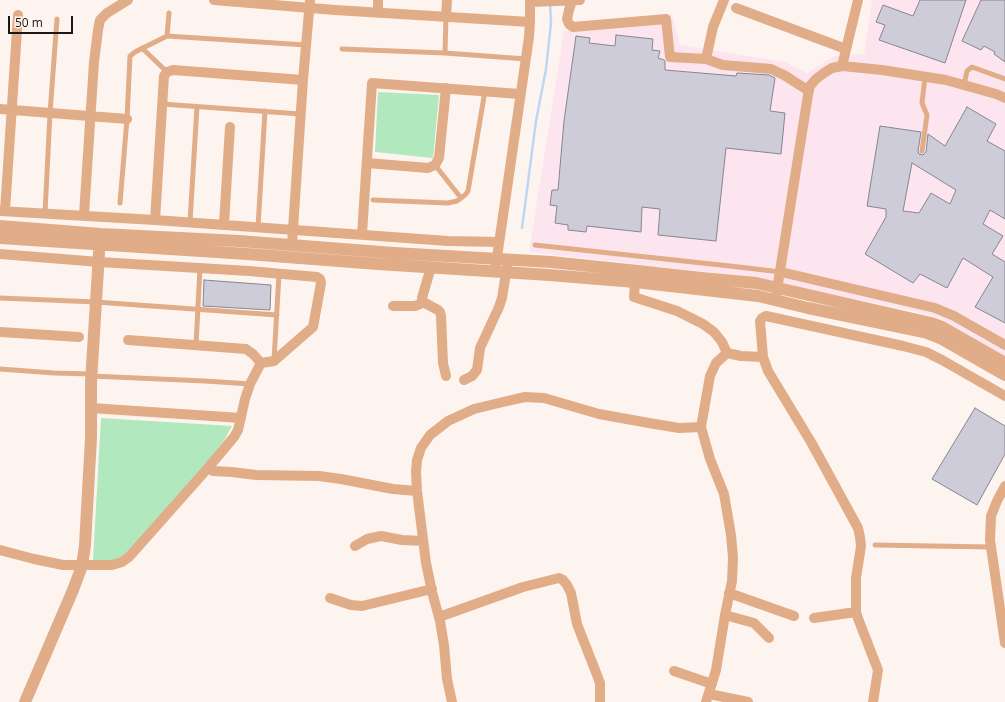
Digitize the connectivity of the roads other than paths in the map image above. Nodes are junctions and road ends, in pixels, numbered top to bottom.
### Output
1 (128, 0) edge
2 (214, 0) edge
3 (378, 0) edge
4 (446, 0) edge
5 (573, 0) edge
6 (724, 0) edge
7 (858, 0) edge
8 (532, 1) edge
9 (273, 2) edge
10 (309, 4) edge
11 (736, 8) dead end
12 (169, 13) dead end
13 (378, 13) junction
14 (18, 15) dead end
15 (446, 17) junction
16 (57, 19) dead end
17 (530, 22) junction
18 (167, 36) junction
19 (306, 45) junction
20 (142, 48) junction
21 (342, 48) dead end
22 (846, 49) junction
23 (445, 53) junction
24 (526, 59) junction
25 (706, 59) junction
26 (842, 66) junction
27 (167, 72) junction
28 (925, 77) junction
29 (1005, 79) edge
30 (302, 80) junction
31 (964, 85) junction
32 (446, 88) junction
33 (485, 91) junction
34 (809, 91) junction
35 (520, 94) junction
36 (1005, 98) edge
37 (162, 104) junction
38 (197, 107) junction
39 (0, 109) edge
40 (12, 110) junction
41 (265, 111) junction
42 (50, 113) junction
43 (300, 114) junction
44 (90, 117) junction
45 (127, 119) junction
46 (230, 127) dead end
47 (922, 151) dead end
48 (367, 163) junction
49 (435, 165) junction
50 (461, 198) junction
51 (373, 200) dead end
52 (120, 203) dead end
53 (3, 211) edge
54 (45, 213) junction
55 (84, 215) junction
56 (155, 220) junction
57 (190, 222) junction
58 (224, 224) junction
59 (0, 226) edge
60 (258, 227) junction
61 (293, 229) junction
62 (362, 234) junction
63 (0, 238) edge
64 (100, 240) junction
65 (498, 242) junction
66 (292, 244) junction
67 (535, 245) dead end
68 (0, 254) edge
69 (502, 259) junction
70 (99, 262) junction
71 (431, 267) junction
72 (200, 268) junction
73 (500, 272) junction
74 (780, 272) junction
75 (279, 274) junction
76 (635, 282) junction
77 (777, 294) junction
78 (0, 298) edge
79 (423, 301) junction
80 (96, 302) junction
81 (393, 306) dead end
82 (198, 310) junction
83 (276, 315) junction
84 (0, 332) edge
85 (79, 337) dead end
86 (128, 340) dead end
87 (196, 345) junction
88 (1005, 345) edge
89 (727, 353) junction
90 (763, 357) junction
91 (274, 361) junction
92 (262, 363) junction
93 (1005, 363) edge
94 (0, 369) edge
95 (91, 375) junction
96 (1005, 375) edge
97 (446, 376) dead end
98 (464, 380) dead end
99 (250, 384) junction
100 (1005, 396) edge
101 (91, 408) junction
102 (241, 418) junction
103 (701, 427) junction
104 (208, 468) junction
105 (1005, 486) edge
106 (417, 490) junction
107 (423, 541) junction
108 (875, 545) dead end
109 (355, 546) dead end
110 (991, 547) junction
111 (0, 550) edge
112 (82, 566) junction
113 (432, 589) junction
114 (729, 593) junction
115 (330, 598) dead end
116 (856, 612) junction
117 (724, 615) junction
118 (794, 616) dead end
119 (439, 617) junction
120 (814, 618) dead end
121 (769, 638) dead end
122 (1005, 643) edge
123 (674, 671) dead end
124 (709, 693) edge
125 (25, 702) edge
126 (452, 702) edge
127 (600, 702) edge
128 (748, 702) edge
129 (873, 702) edge

1 - 44 street
2 - 9 street
3 - 13 street
4 - 15 street
5 - 8 street
5 - 25 street
6 - 25 street
7 - 22 street
8 - 17 street
9 - 10 street
10 - 13 street
10 - 19 street
11 - 22 street
12 - 18 lane
13 - 15 street
14 - 40 street
15 - 17 street
15 - 23 lane
16 - 42 lane
17 - 24 street
18 - 19 lane
18 - 20 lane
19 - 30 street
20 - 27 lane
20 - 45 lane
21 - 23 lane
22 - 26 street
23 - 24 lane
24 - 35 street
25 - 34 street
26 - 28 street
26 - 34 street
27 - 30 street
27 - 37 street
28 - 31 street
28 - 47 lane
29 - 31 lane
30 - 43 street
31 - 36 street
32 - 33 street
32 - 48 street
32 - 49 street
33 - 35 street
33 - 50 lane
34 - 74 street
35 - 65 street
37 - 38 lane
37 - 56 street
38 - 41 lane
38 - 57 lane
39 - 40 street
40 - 42 street
40 - 53 street
41 - 43 lane
41 - 60 lane
42 - 44 street
42 - 54 lane
43 - 61 street
44 - 45 street
44 - 55 street
45 - 52 lane
46 - 58 street
48 - 49 street
48 - 62 street
49 - 50 lane
50 - 51 lane
53 - 54 street
54 - 55 street
55 - 56 street
56 - 57 street
57 - 58 street
58 - 60 street
59 - 64 street
60 - 61 street
61 - 62 street
61 - 66 street
62 - 65 street
63 - 64 street
64 - 66 street
64 - 70 street
64 - 71 street
65 - 69 street
66 - 69 street
67 - 74 lane
68 - 70 street
69 - 73 street
69 - 77 street
70 - 72 street
70 - 80 street
71 - 73 street
71 - 79 street
72 - 75 street
72 - 82 lane
73 - 76 street
73 - 98 street
74 - 77 street
74 - 88 street
75 - 83 lane
75 - 91 street
76 - 77 street
76 - 89 street
77 - 93 street
77 - 96 street
78 - 80 lane
79 - 81 street
79 - 97 street
80 - 82 lane
80 - 95 street
82 - 83 lane
82 - 87 lane
83 - 91 lane
84 - 85 street
86 - 87 street
87 - 92 street
89 - 90 street
89 - 103 street
90 - 100 street
90 - 116 street
91 - 92 street
92 - 99 street
94 - 95 lane
95 - 99 lane
95 - 101 street
99 - 102 street
101 - 102 street
101 - 112 street
102 - 104 street
103 - 106 street
103 - 114 street
104 - 106 street
104 - 112 street
105 - 110 street
106 - 107 street
107 - 109 street
107 - 113 street
108 - 110 lane
110 - 122 street
111 - 112 street
112 - 125 street
113 - 115 street
113 - 119 street
114 - 117 street
114 - 118 street
116 - 120 street
116 - 129 street
117 - 121 street
117 - 124 street
119 - 126 street
119 - 127 street
123 - 124 street
124 - 128 street

